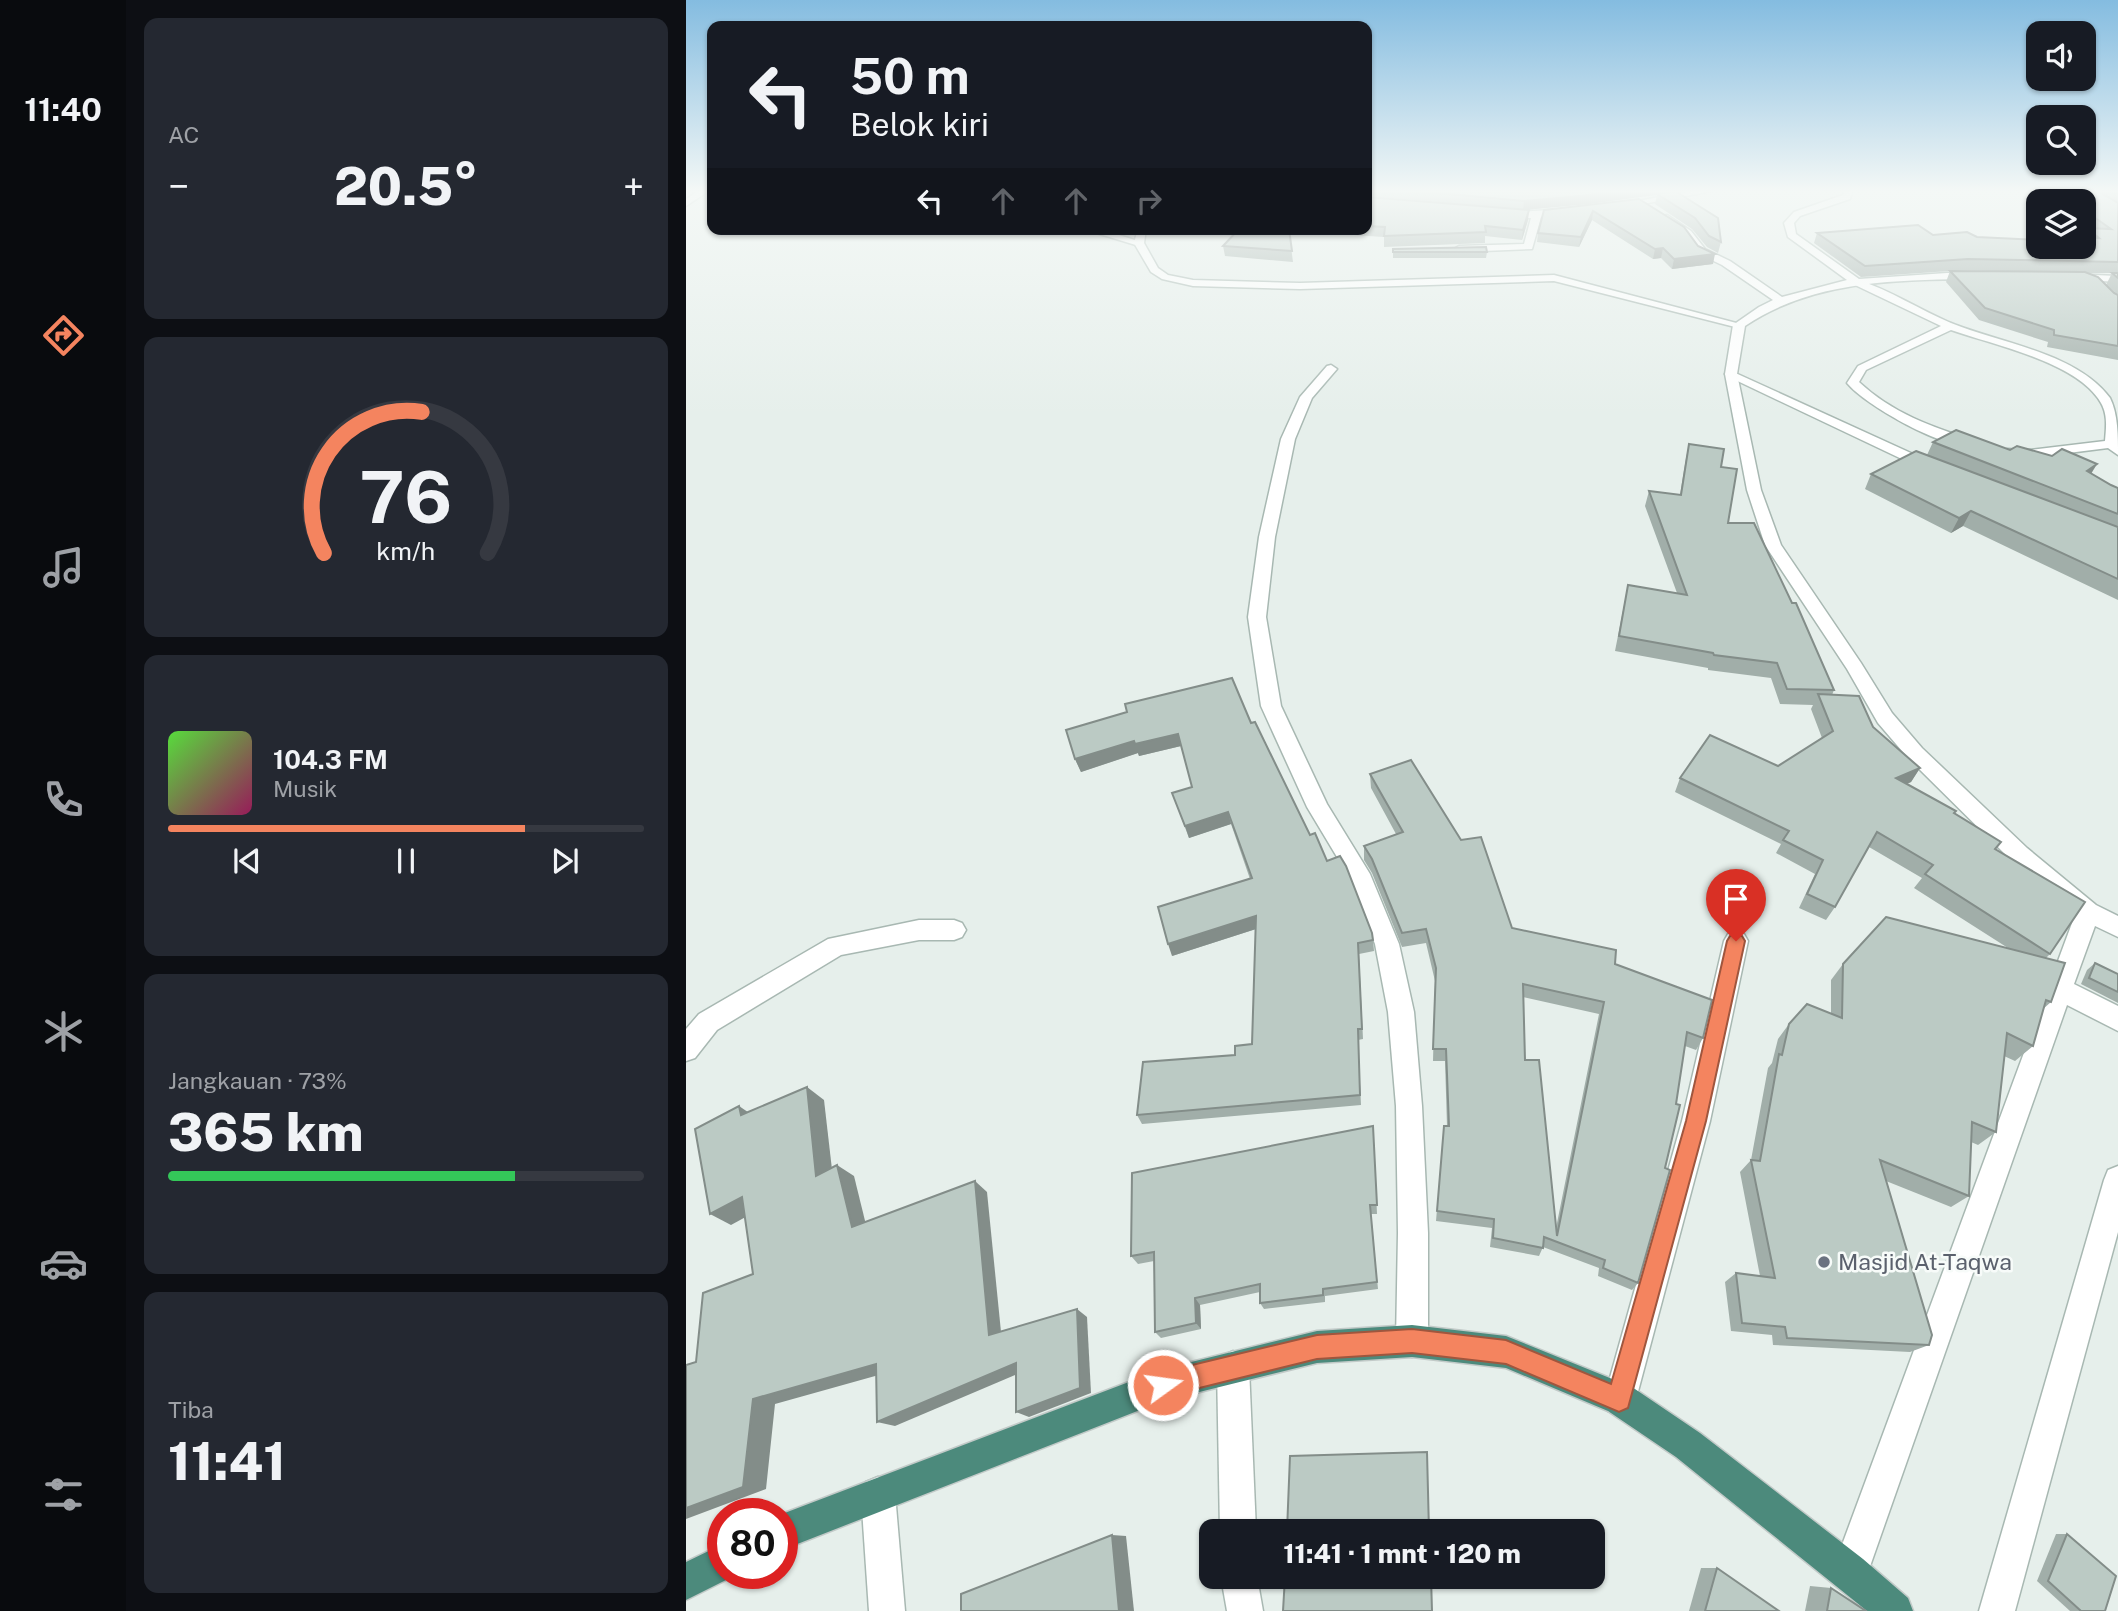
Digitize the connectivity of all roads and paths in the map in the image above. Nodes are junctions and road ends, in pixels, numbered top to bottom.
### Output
1 (1151, 265) edge
2 (1731, 265) edge
3 (1833, 265) edge
4 (1987, 275) edge
5 (2063, 277) edge
6 (2089, 278) junction
7 (2118, 279) edge
8 (1858, 283) junction
9 (2099, 287) edge
10 (1780, 300) junction
11 (1739, 326) junction
12 (1950, 326) junction
13 (1331, 369) dead end
14 (1731, 374) junction
15 (2114, 447) edge
16 (1940, 471) edge
17 (2088, 912) junction
18 (2118, 928) edge
19 (954, 930) dead end
20 (1736, 941) dead end
21 (2059, 989) junction
22 (2118, 1019) edge
23 (686, 1049) edge
24 (2118, 1180) edge
25 (1412, 1341) junction
26 (1233, 1367) junction
27 (1619, 1399) junction
28 (878, 1494) junction
29 (1238, 1519) edge
30 (798, 1526) edge
31 (707, 1571) edge
32 (1850, 1572) junction
33 (686, 1582) edge
34 (1241, 1589) edge
35 (887, 1611) edge
36 (1245, 1611) edge
37 (1895, 1611) edge
38 (1997, 1611) edge

1 - 11 lane
2 - 10 street
3 - 8 street
4 - 8 street
5 - 6 street
6 - 7 street
6 - 9 street
8 - 10 street
8 - 12 lane
10 - 11 street
11 - 14 street
12 - 15 lane
12 - 15 lane
13 - 25 street
14 - 16 lane
14 - 17 street
17 - 18 street
17 - 21 street
19 - 23 street
20 - 27 street
21 - 22 street
21 - 32 street
24 - 38 street
25 - 26 highway
25 - 27 highway
26 - 28 highway
26 - 29 street
27 - 32 highway
28 - 30 highway
28 - 35 street
31 - 33 highway
32 - 37 highway
34 - 36 street

